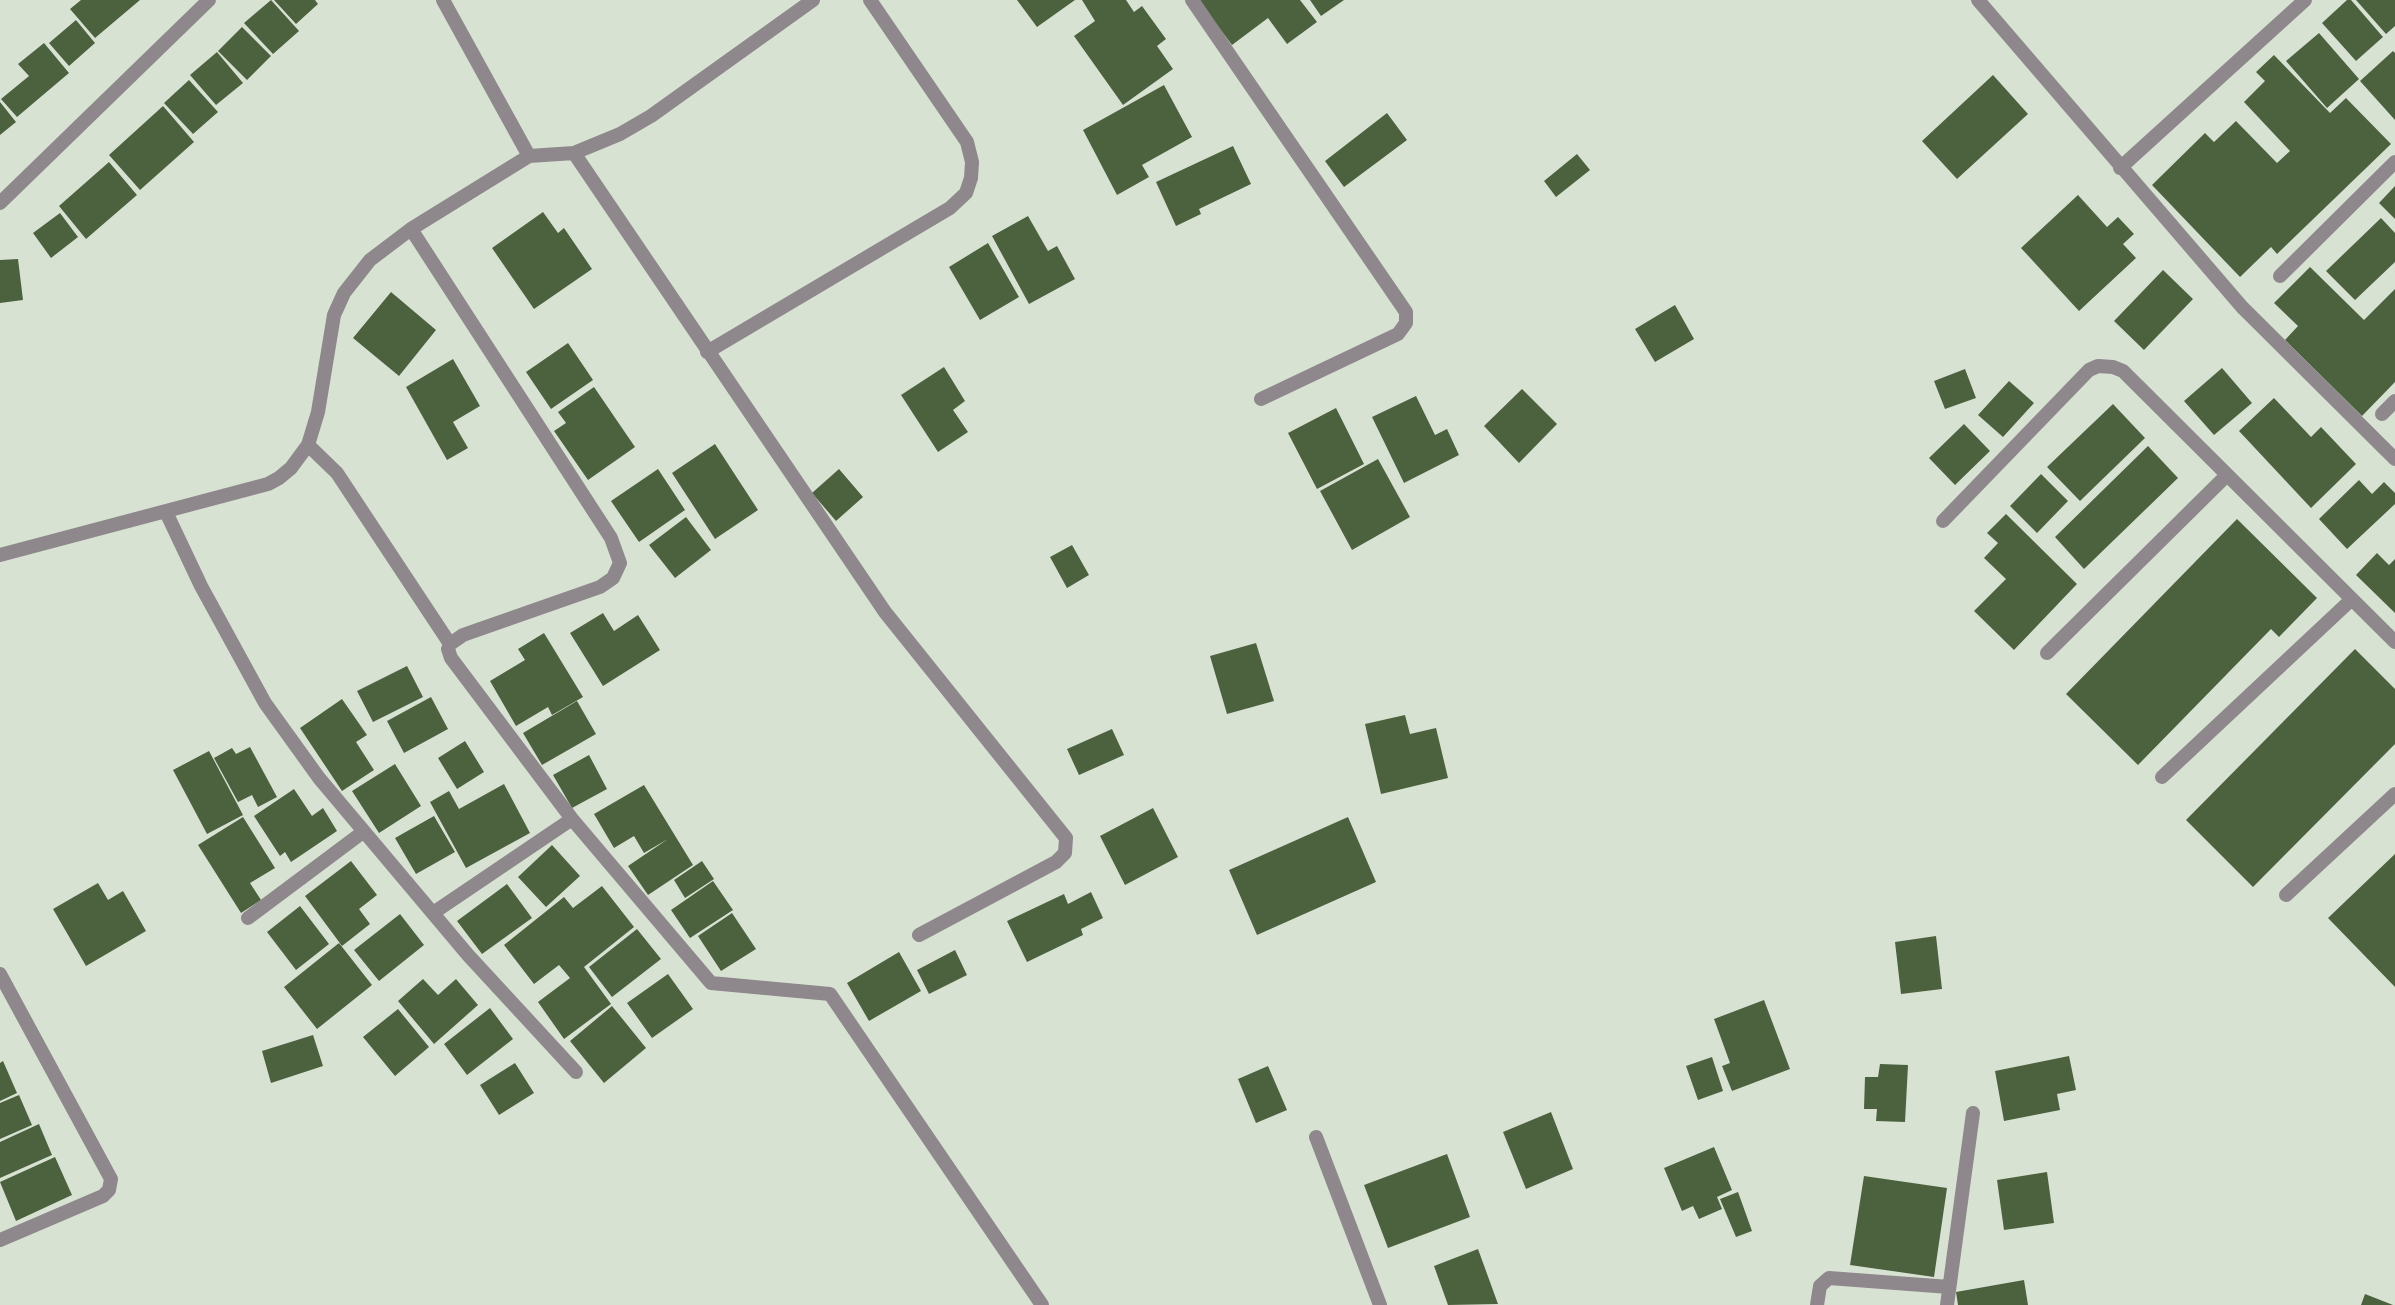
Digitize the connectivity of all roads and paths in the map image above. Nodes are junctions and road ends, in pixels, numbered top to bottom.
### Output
1 (209, 0) edge
2 (443, 0) edge
3 (813, 0) edge
4 (870, 0) edge
5 (1192, 0) edge
6 (1978, 0) edge
7 (2305, 0) edge
8 (574, 153) junction
9 (529, 156) junction
10 (2395, 162) edge
11 (2120, 168) junction
12 (0, 203) edge
13 (411, 229) junction
14 (2280, 276) dead end
15 (707, 352) junction
16 (1261, 399) dead end
17 (2395, 401) edge
18 (2382, 414) dead end
19 (308, 445) junction
20 (2395, 459) edge
21 (2227, 475) junction
22 (166, 512) junction
23 (1942, 521) dead end
24 (0, 555) edge
25 (2352, 599) junction
26 (2395, 642) edge
27 (450, 644) junction
28 (2047, 653) dead end
29 (2162, 777) dead end
30 (2395, 794) edge
31 (572, 818) junction
32 (363, 832) junction
33 (2286, 895) dead end
34 (433, 913) junction
35 (247, 918) dead end
36 (919, 935) dead end
37 (0, 974) edge
38 (576, 1072) dead end
39 (1973, 1113) dead end
40 (1316, 1137) dead end
41 (0, 1240) edge
42 (1949, 1287) junction
43 (1042, 1305) edge
44 (1380, 1305) edge
45 (1817, 1305) edge
46 (1947, 1305) edge

1 - 12 street
2 - 9 street
3 - 8 street
4 - 15 street
5 - 16 street
6 - 11 street
7 - 11 street
8 - 9 street
8 - 15 street
9 - 13 street
10 - 14 street
11 - 20 street
13 - 19 street
13 - 27 street
15 - 36 street
17 - 18 street
19 - 22 street
19 - 27 street
21 - 23 street
21 - 25 street
21 - 28 street
22 - 24 street
22 - 32 street
25 - 26 street
25 - 29 street
27 - 31 street
30 - 33 street
31 - 34 street
31 - 43 street
32 - 34 street
32 - 35 street
34 - 38 street
37 - 41 street
39 - 42 street
40 - 44 street
42 - 45 street
42 - 46 street

